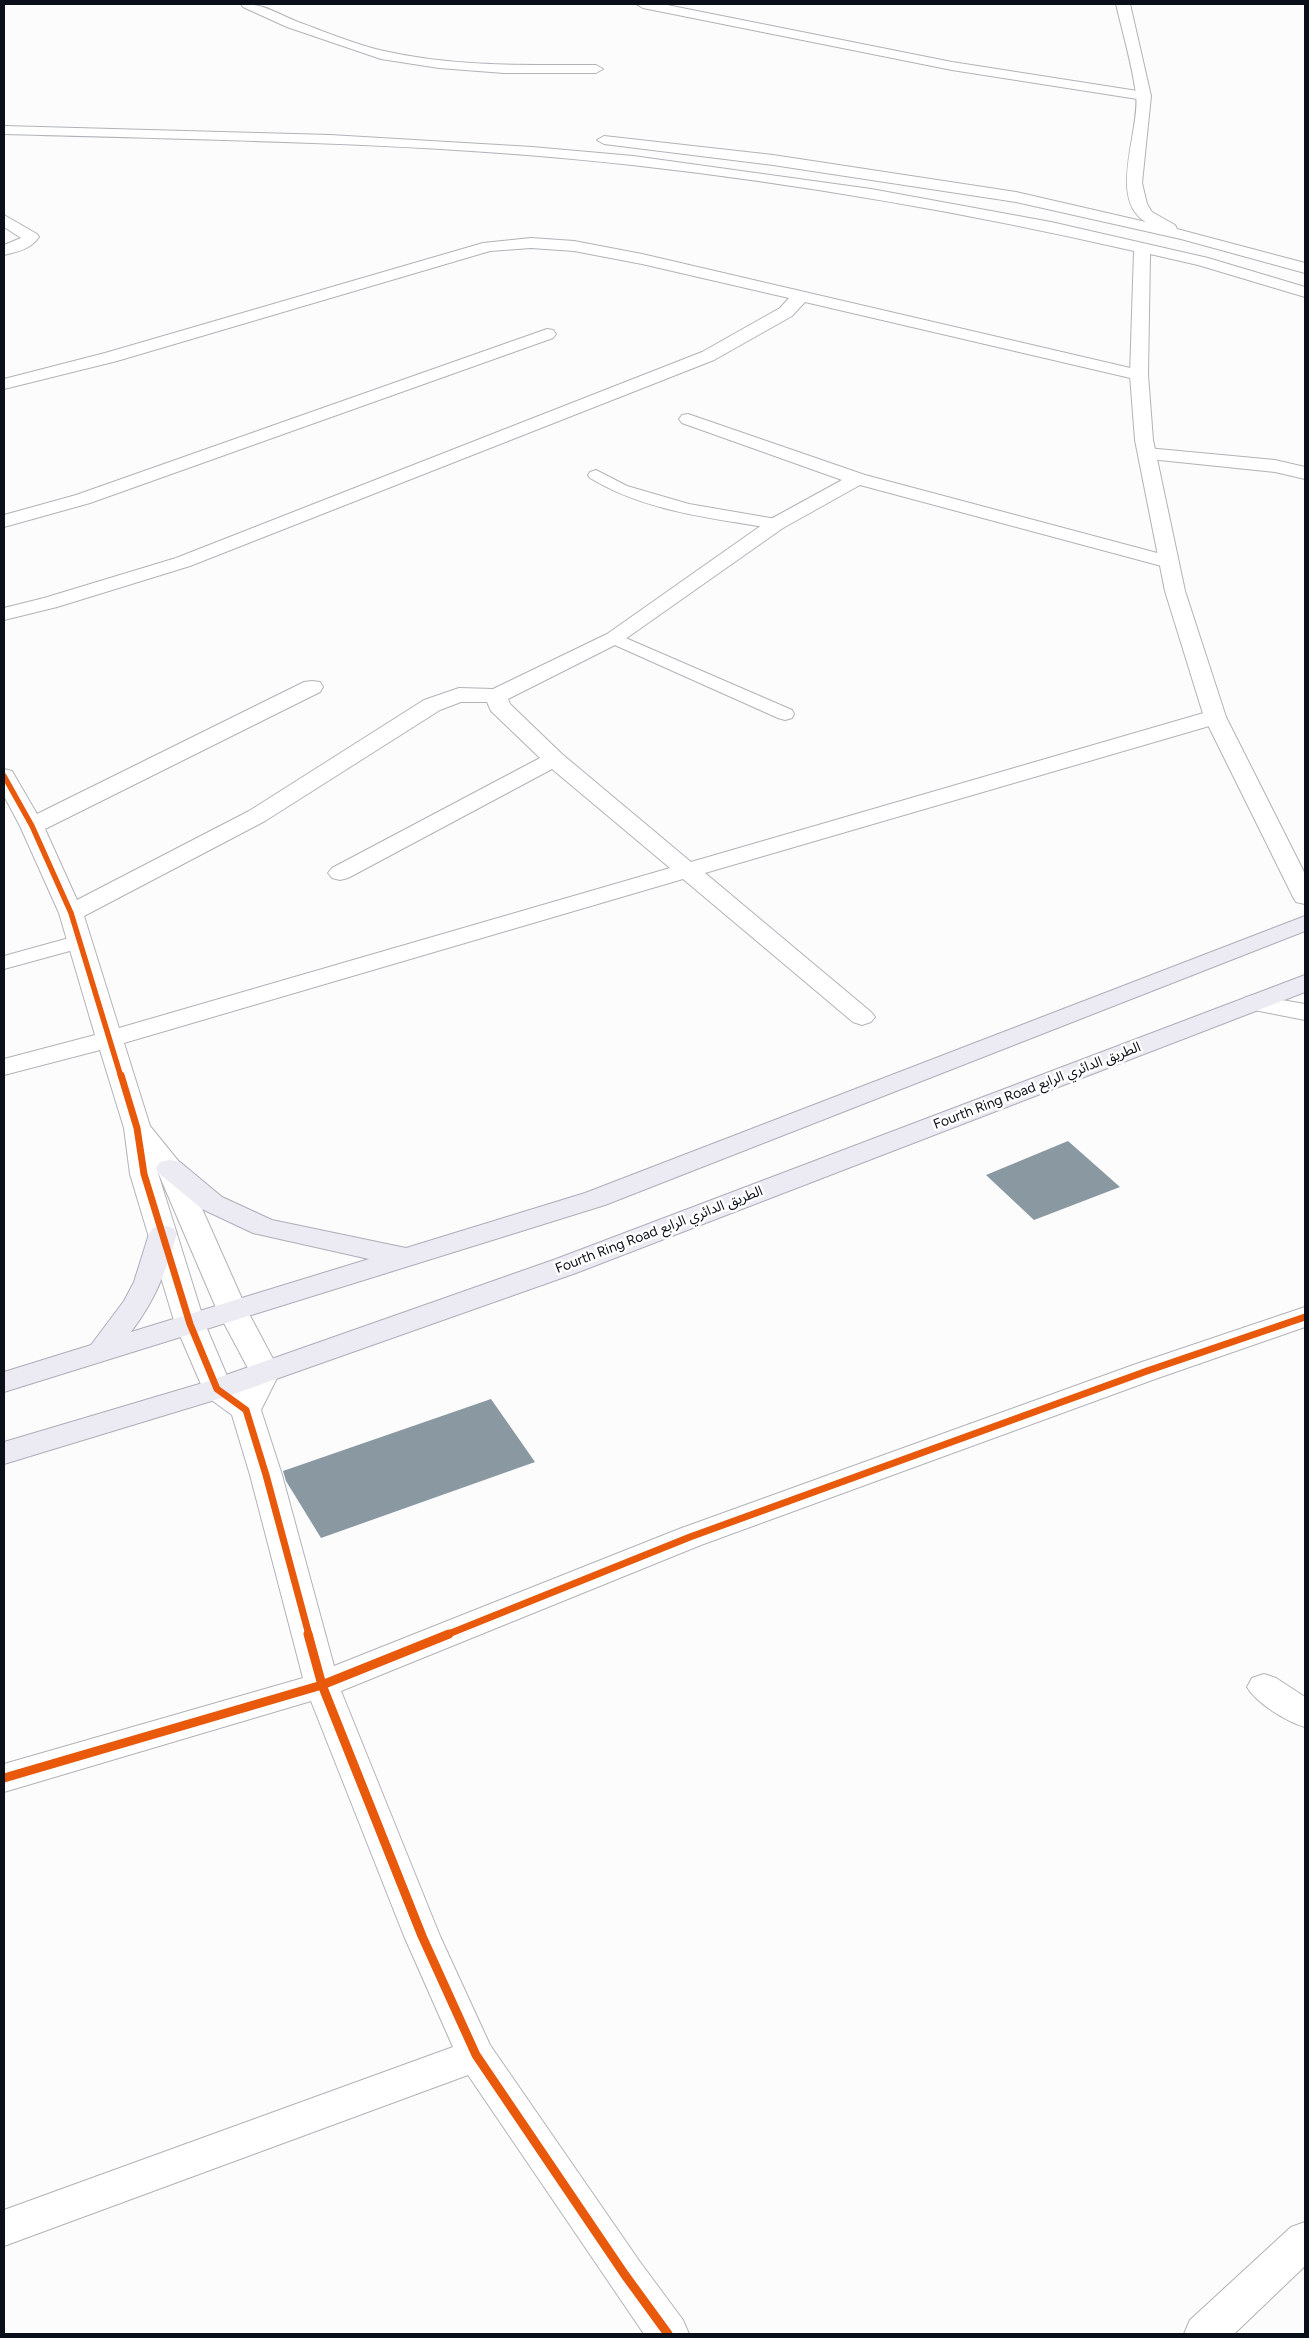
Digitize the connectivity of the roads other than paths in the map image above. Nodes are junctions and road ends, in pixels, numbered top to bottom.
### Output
1 (248, 4) edge
2 (643, 4) edge
3 (711, 4) edge
4 (1123, 4) edge
5 (692, 15) junction
6 (596, 69) dead end
7 (1144, 96) junction
8 (159, 117) dead end
9 (4, 130) edge
10 (148, 134) junction
11 (585, 138) dead end
12 (1134, 183) junction
13 (1016, 197) junction
14 (1121, 197) dead end
15 (1106, 203) dead end
16 (4, 220) edge
17 (1184, 235) junction
18 (1142, 248) junction
19 (4, 250) edge
20 (1305, 268) edge
21 (1305, 292) edge
22 (801, 296) junction
23 (547, 334) dead end
24 (1139, 375) junction
25 (4, 384) edge
26 (688, 419) dead end
27 (1147, 454) junction
28 (1305, 472) edge
29 (596, 475) dead end
30 (858, 480) junction
31 (4, 521) edge
32 (776, 524) junction
33 (1169, 562) junction
34 (4, 614) edge
35 (614, 638) junction
36 (312, 687) dead end
37 (497, 696) junction
38 (786, 714) dead end
39 (1215, 717) junction
40 (554, 759) junction
41 (7, 790) edge
42 (32, 826) junction
43 (688, 870) junction
44 (340, 873) dead end
45 (1305, 898) edge
46 (72, 913) junction
47 (1305, 923) edge
48 (80, 942) junction
49 (4, 963) edge
50 (1305, 983) edge
51 (1252, 1003) junction
52 (1305, 1012) edge
53 (862, 1017) dead end
54 (110, 1039) junction
55 (4, 1066) edge
56 (137, 1128) junction
57 (170, 1168) junction
58 (163, 1234) junction
59 (405, 1257) junction
60 (232, 1310) junction
61 (1305, 1317) edge
62 (190, 1324) junction
63 (102, 1352) junction
64 (265, 1372) junction
65 (4, 1382) edge
66 (217, 1389) junction
67 (246, 1410) junction
68 (4, 1453) edge
69 (322, 1685) junction
70 (1264, 1687) dead end
71 (1305, 1714) edge
72 (4, 1778) edge
73 (476, 2055) junction
74 (4, 2228) edge
75 (1305, 2240) edge
76 (668, 2334) edge
77 (1205, 2334) edge

1 - 6 street
2 - 5 street
3 - 5 street
4 - 7 street
5 - 7 street
7 - 12 street
8 - 10 street
9 - 10 street
10 - 18 street
11 - 13 street
12 - 14 street
12 - 17 street
13 - 15 street
13 - 17 street
16 - 19 street
17 - 20 street
18 - 21 street
18 - 24 street
22 - 24 street
22 - 25 street
22 - 34 street
23 - 31 street
24 - 27 street
26 - 30 street
27 - 28 street
27 - 33 street
29 - 32 lane
30 - 32 street
30 - 33 street
32 - 35 street
33 - 39 street
35 - 37 street
35 - 38 lane
36 - 42 street
37 - 40 street
37 - 46 street
39 - 43 street
39 - 45 street
40 - 43 street
40 - 44 street
41 - 42 street
42 - 46 street
43 - 53 street
43 - 54 street
46 - 48 street
47 - 59 main road
48 - 49 lane
48 - 54 street
50 - 51 main road, Fourth Ring Road الطريق الدائري الرابع
51 - 52 street
51 - 64 main road, Fourth Ring Road الطريق الدائري الرابع
54 - 55 street
54 - 56 street
56 - 57 street
56 - 58 street
57 - 59 main road
57 - 60 street
58 - 62 street
58 - 63 main road
59 - 60 main road
60 - 62 main road
60 - 64 street
61 - 69 street
62 - 63 main road
62 - 66 street
63 - 65 main road
64 - 66 main road, Fourth Ring Road الطريق الدائري الرابع
64 - 67 street
66 - 67 street
66 - 68 main road, Fourth Ring Road الطريق الدائري الرابع
67 - 69 street
69 - 72 street
69 - 73 street
70 - 71 street
73 - 74 street
73 - 76 street
75 - 77 street

